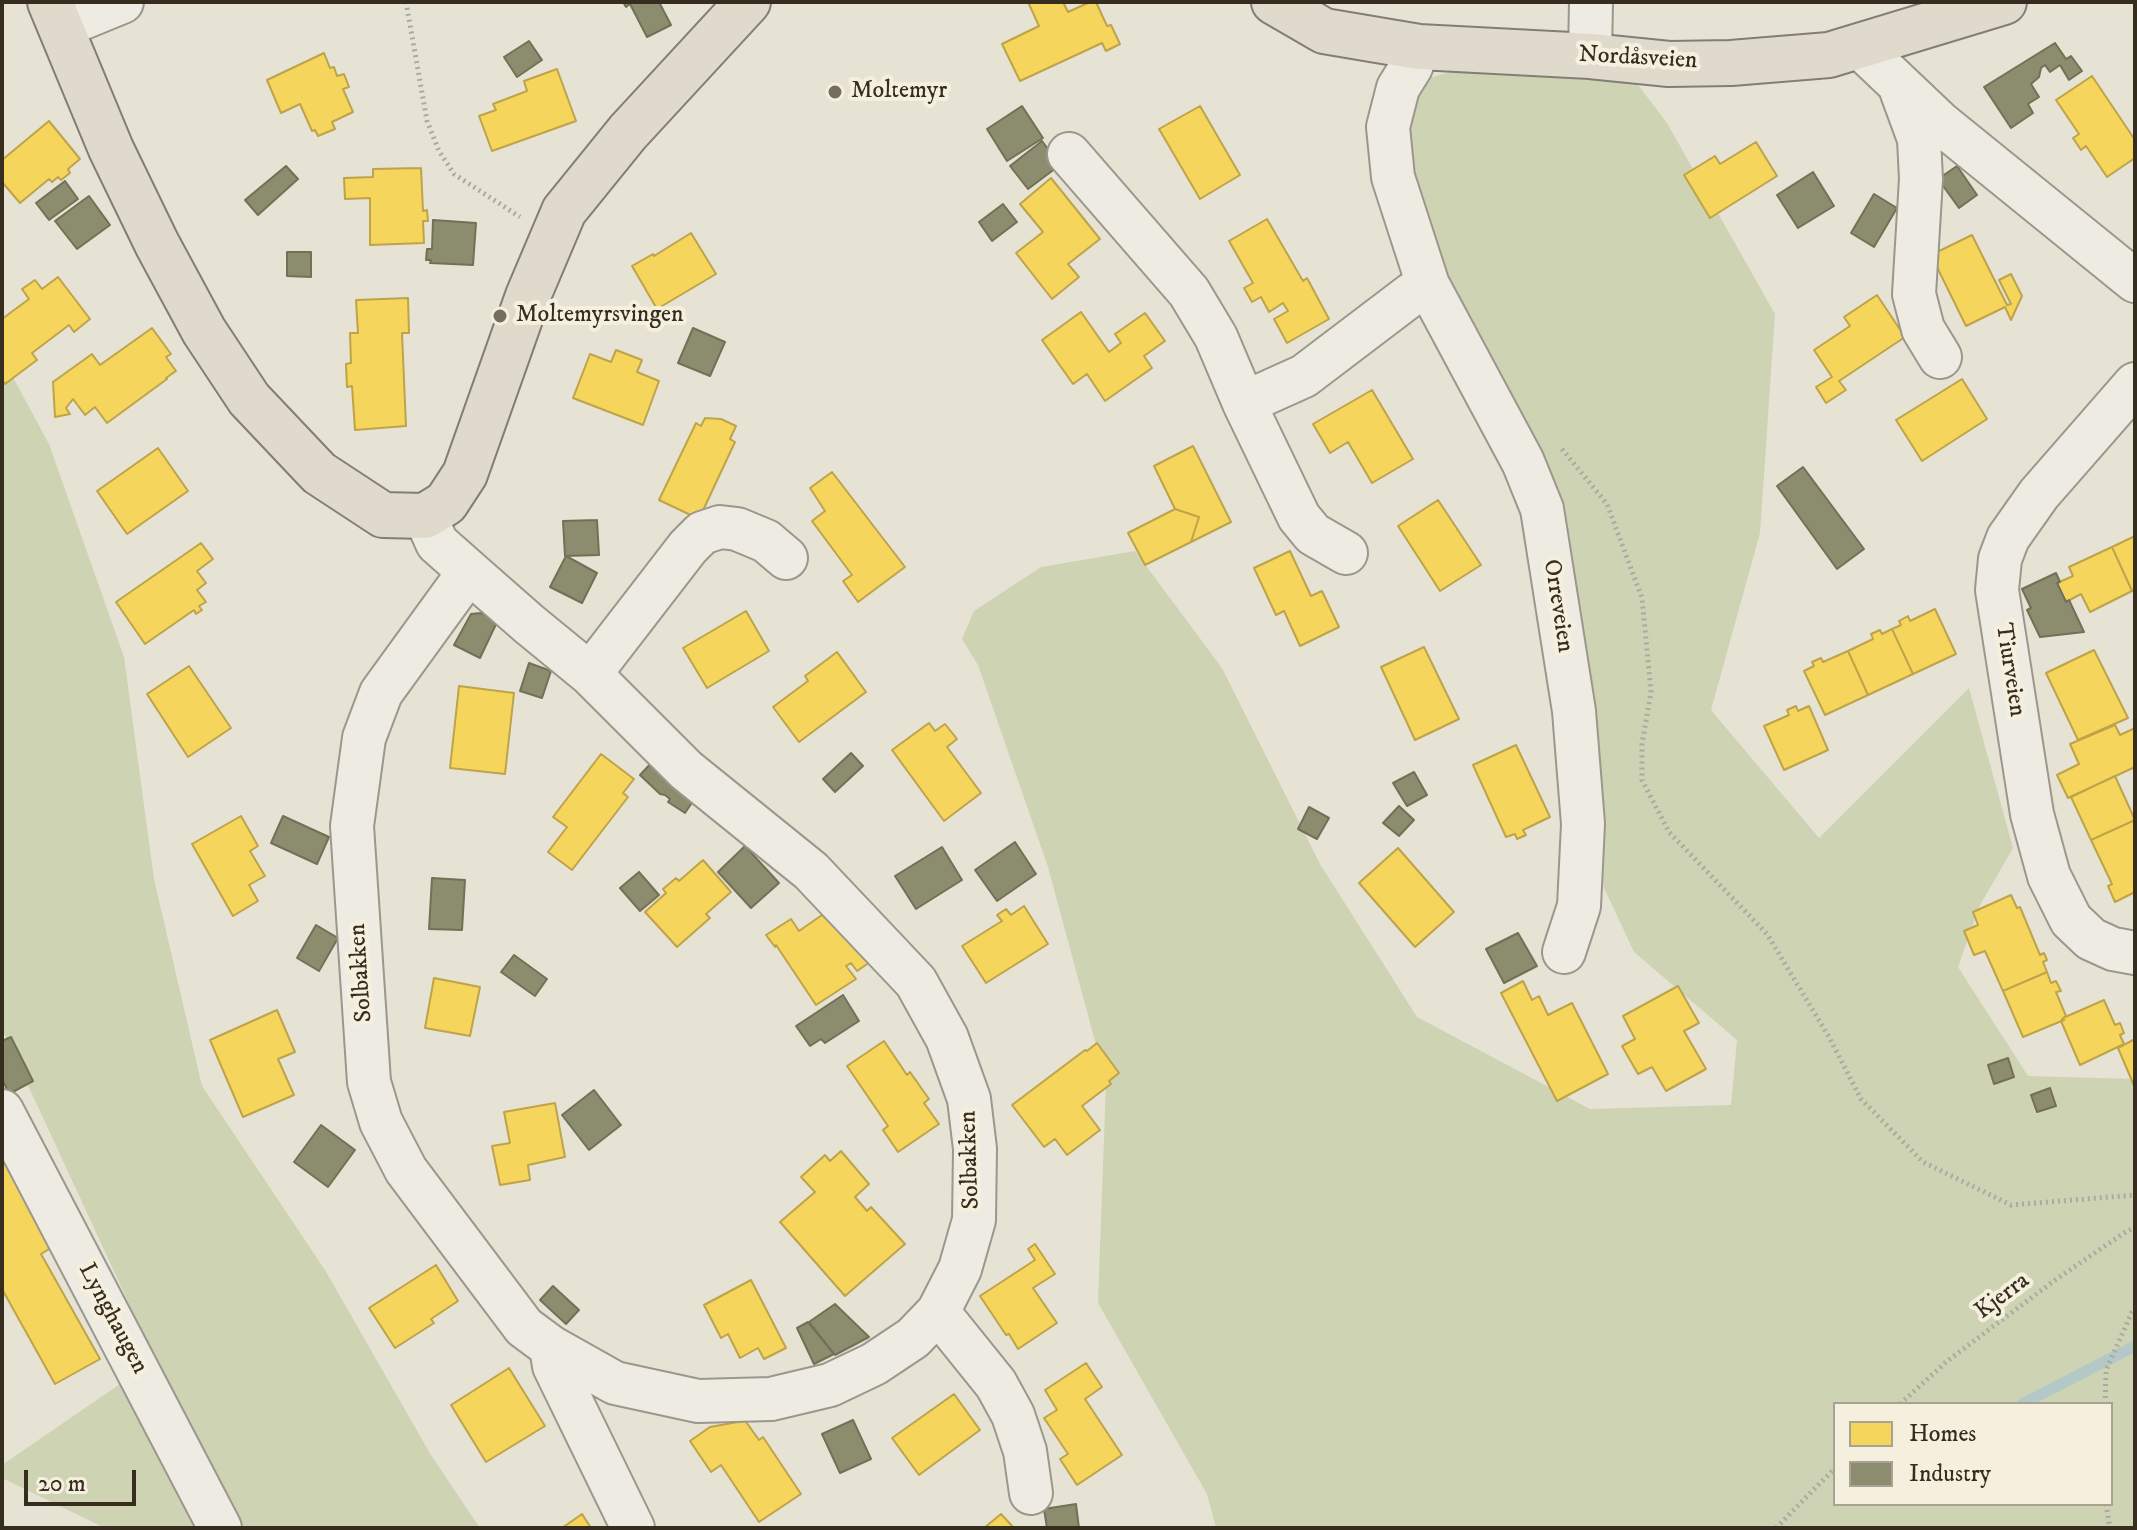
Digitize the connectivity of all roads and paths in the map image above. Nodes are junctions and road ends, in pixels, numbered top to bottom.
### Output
1 (122, 2) edge
2 (406, 2) edge
3 (748, 2) edge
4 (1274, 2) edge
5 (1591, 2) edge
6 (2004, 2) edge
7 (56, 14) edge
8 (1419, 47) junction
9 (1860, 47) junction
10 (1590, 56) junction
11 (1900, 85) junction
12 (1069, 154) dead end
13 (555, 235) junction
14 (2135, 281) edge
15 (1428, 285) junction
16 (1940, 357) dead end
17 (2135, 384) edge
18 (1244, 403) junction
19 (1553, 444) dead end
20 (425, 516) junction
21 (1346, 553) dead end
22 (786, 558) dead end
23 (472, 574) junction
24 (590, 674) junction
25 (1564, 952) dead end
26 (2135, 953) edge
27 (2, 1111) edge
28 (2135, 1195) edge
29 (2135, 1228) edge
30 (2135, 1309) edge
31 (938, 1312) junction
32 (551, 1347) junction
33 (1902, 1402) edge
34 (2105, 1402) edge
35 (1833, 1470) edge
36 (1031, 1493) dead end
37 (2106, 1506) edge
38 (220, 1528) edge
39 (633, 1528) edge
40 (1776, 1528) edge
41 (2110, 1528) edge

1 - 7 street
2 - 13 path
3 - 13 main road
4 - 8 main road, Nordåsveien
5 - 10 street
6 - 9 main road, Nordåsveien
7 - 20 main road
8 - 10 main road, Nordåsveien
8 - 15 street, Orreveien
9 - 10 main road, Nordåsveien
9 - 11 street
11 - 14 street
11 - 16 street
12 - 18 street
13 - 20 main road
15 - 18 street
15 - 25 street, Orreveien
17 - 26 street, Tiurveien
18 - 21 street
19 - 28 path
20 - 23 street, Solbakken
22 - 24 street
23 - 24 street, Solbakken
23 - 32 street, Solbakken
24 - 31 street, Solbakken
27 - 38 street, Lynghaugen
29 - 33 path, Kjerra
30 - 34 path
31 - 32 street, Solbakken
31 - 36 street
32 - 39 street
35 - 40 path
37 - 41 path

